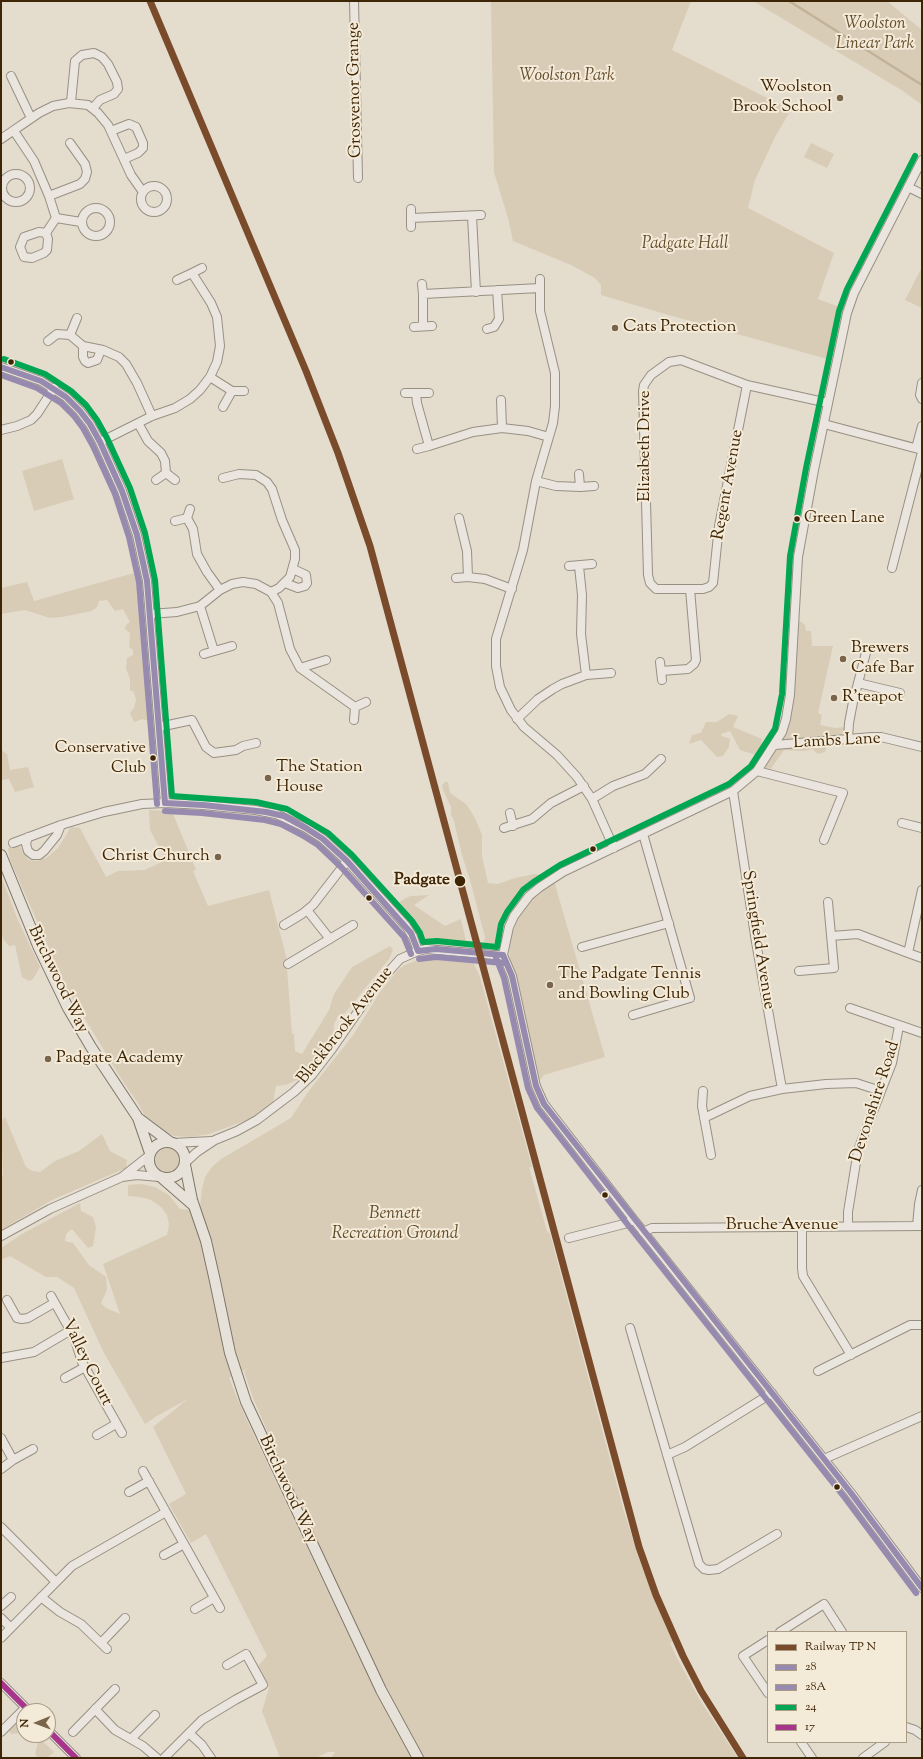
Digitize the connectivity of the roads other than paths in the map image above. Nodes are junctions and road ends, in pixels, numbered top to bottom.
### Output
1 (354, 1) edge
2 (11, 76) dead end
3 (71, 102) junction
4 (93, 108) junction
5 (31, 118) junction
6 (14, 131) junction
7 (112, 131) junction
8 (1, 139) edge
9 (70, 143) dead end
10 (124, 159) junction
11 (922, 160) edge
12 (358, 178) dead end
13 (29, 186) dead end
14 (46, 187) junction
15 (908, 187) junction
16 (143, 192) dead end
17 (922, 194) edge
18 (49, 196) junction
19 (481, 215) dead end
20 (472, 216) junction
21 (56, 218) junction
22 (81, 222) dead end
23 (411, 227) dead end
24 (46, 233) dead end
25 (202, 268) dead end
26 (192, 273) junction
27 (540, 279) dead end
28 (178, 280) dead end
29 (422, 284) dead end
30 (540, 288) junction
31 (497, 290) junction
32 (476, 292) junction
33 (423, 294) junction
34 (77, 318) dead end
35 (423, 326) junction
36 (432, 326) dead end
37 (414, 327) dead end
38 (487, 329) dead end
39 (70, 335) junction
40 (48, 341) dead end
41 (84, 346) junction
42 (101, 350) junction
43 (1, 367) edge
44 (210, 377) junction
45 (922, 383) edge
46 (747, 385) junction
47 (54, 388) junction
48 (232, 391) junction
49 (244, 391) dead end
50 (405, 393) dead end
51 (416, 393) junction
52 (429, 393) dead end
53 (501, 400) dead end
54 (922, 400) edge
55 (828, 403) junction
56 (222, 407) dead end
57 (152, 416) junction
58 (138, 423) junction
59 (824, 424) junction
60 (922, 426) edge
61 (502, 428) junction
62 (1, 430) edge
63 (549, 437) junction
64 (100, 442) junction
65 (430, 446) junction
66 (417, 449) dead end
67 (920, 450) edge
68 (166, 473) junction
69 (580, 474) dead end
70 (223, 478) dead end
71 (156, 480) dead end
72 (175, 480) dead end
73 (536, 481) junction
74 (594, 486) dead end
75 (580, 487) junction
76 (190, 509) dead end
77 (187, 518) junction
78 (459, 518) dead end
79 (175, 520) dead end
80 (592, 564) dead end
81 (569, 566) dead end
82 (579, 566) junction
83 (892, 568) dead end
84 (293, 569) junction
85 (468, 577) junction
86 (456, 578) dead end
87 (286, 583) junction
88 (512, 589) junction
89 (690, 589) junction
90 (220, 590) junction
91 (272, 592) junction
92 (200, 606) junction
93 (150, 614) junction
94 (232, 646) dead end
95 (868, 649) dead end
96 (214, 651) junction
97 (204, 654) dead end
98 (326, 660) dead end
99 (660, 662) dead end
100 (300, 668) junction
101 (661, 671) junction
102 (611, 673) dead end
103 (586, 675) junction
104 (662, 680) dead end
105 (858, 683) junction
106 (900, 693) dead end
107 (366, 702) dead end
108 (355, 707) junction
109 (517, 718) junction
110 (354, 720) dead end
111 (159, 727) junction
112 (848, 739) junction
113 (256, 743) dead end
114 (775, 744) junction
115 (922, 747) edge
116 (661, 759) dead end
117 (757, 771) junction
118 (584, 786) junction
119 (733, 791) junction
120 (592, 800) junction
121 (165, 803) junction
122 (510, 813) dead end
123 (902, 823) dead end
124 (61, 825) junction
125 (513, 826) junction
126 (504, 828) dead end
127 (922, 828) edge
128 (643, 834) junction
129 (28, 837) junction
130 (824, 840) dead end
131 (13, 843) dead end
132 (614, 848) junction
133 (2, 857) edge
134 (347, 861) junction
135 (922, 890) edge
136 (828, 902) dead end
137 (307, 910) junction
138 (669, 923) junction
139 (284, 925) dead end
140 (354, 925) dead end
141 (831, 936) junction
142 (330, 939) junction
143 (582, 947) dead end
144 (418, 951) junction
145 (908, 953) junction
146 (503, 955) junction
147 (922, 958) edge
148 (288, 964) dead end
149 (798, 971) dead end
150 (850, 1008) dead end
151 (634, 1015) dead end
152 (899, 1026) junction
153 (922, 1033) edge
154 (782, 1089) junction
155 (703, 1090) dead end
156 (881, 1092) junction
157 (138, 1118) junction
158 (704, 1118) junction
159 (214, 1140) junction
160 (171, 1142) junction
161 (150, 1154) junction
162 (711, 1155) dead end
163 (185, 1164) junction
164 (122, 1177) junction
165 (161, 1178) junction
166 (922, 1190) edge
167 (194, 1207) junction
168 (634, 1220) junction
169 (802, 1226) junction
170 (848, 1226) junction
171 (920, 1226) edge
172 (643, 1232) junction
173 (1, 1236) edge
174 (569, 1238) dead end
175 (7, 1300) dead end
176 (922, 1325) edge
177 (630, 1328) dead end
178 (71, 1330) junction
179 (851, 1355) junction
180 (1, 1358) edge
181 (85, 1367) junction
182 (818, 1371) dead end
183 (65, 1378) dead end
184 (772, 1393) junction
185 (922, 1416) edge
186 (116, 1424) junction
187 (122, 1433) dead end
188 (97, 1435) dead end
189 (1, 1438) edge
190 (33, 1449) dead end
191 (667, 1455) junction
192 (824, 1459) junction
193 (13, 1460) junction
194 (1, 1469) edge
195 (143, 1471) dead end
196 (149, 1481) junction
197 (129, 1492) dead end
198 (166, 1512) junction
199 (1, 1527) edge
200 (8, 1534) junction
201 (777, 1534) dead end
202 (1, 1540) edge
203 (184, 1544) junction
204 (164, 1555) dead end
205 (56, 1582) junction
206 (922, 1588) edge
207 (11, 1596) dead end
208 (41, 1597) junction
209 (214, 1598) junction
210 (1, 1606) edge
211 (220, 1608) dead end
212 (195, 1609) dead end
213 (1, 1618) edge
214 (124, 1618) dead end
215 (11, 1628) junction
216 (782, 1631) edge
217 (841, 1631) edge
218 (1, 1638) edge
219 (767, 1641) edge
220 (100, 1643) junction
221 (107, 1649) dead end
222 (226, 1665) dead end
223 (1, 1683) edge
224 (116, 1689) dead end
225 (767, 1692) edge
226 (21, 1703) edge
227 (95, 1709) junction
228 (155, 1714) dead end
229 (16, 1719) edge
230 (907, 1727) edge
231 (1, 1732) edge
232 (73, 1732) dead end
233 (189, 1733) junction
234 (922, 1735) edge
235 (56, 1738) edge
236 (131, 1739) junction
237 (802, 1743) edge
238 (884, 1743) edge
239 (76, 1758) edge
240 (157, 1758) edge
241 (164, 1758) edge
242 (211, 1758) edge
243 (418, 1758) edge
244 (812, 1758) edge
245 (863, 1758) edge

1 - 12 street, Grosvenor Grange
2 - 5 street
3 - 4 street
3 - 4 street
3 - 5 street
4 - 7 street
5 - 6 street
6 - 8 street
6 - 14 street
7 - 10 street
7 - 10 street
9 - 18 street
10 - 16 street
11 - 15 street
13 - 14 street
14 - 18 street
15 - 17 street
15 - 55 street
18 - 21 street
19 - 20 street
20 - 23 street
20 - 32 street
21 - 22 street
21 - 24 street
25 - 26 street
26 - 28 street
26 - 44 street
27 - 30 street
29 - 33 street
30 - 31 street
30 - 63 street
31 - 32 street
31 - 38 street
32 - 33 street
33 - 35 street
34 - 39 street
35 - 36 street
35 - 37 street
39 - 40 street
39 - 41 street
41 - 42 street
41 - 42 street
42 - 57 street
43 - 47 street
44 - 48 street
44 - 57 street
45 - 54 street
46 - 55 street, Elizabeth Drive
46 - 89 street, Regent Avenue
46 - 89 street, Elizabeth Drive
47 - 62 street
47 - 64 street
48 - 49 street
48 - 56 street
50 - 51 street
51 - 52 street
51 - 65 street
53 - 61 street
55 - 59 street
57 - 58 street
58 - 64 street
58 - 68 street
59 - 67 street
59 - 114 street
60 - 67 street
61 - 63 street
61 - 65 street
63 - 73 street
64 - 93 street
65 - 66 street
67 - 83 street
68 - 71 street
68 - 72 street
69 - 75 street
70 - 84 street
73 - 75 street
73 - 88 street
74 - 75 street
76 - 77 street
77 - 79 street
77 - 90 street
78 - 85 street
80 - 82 street
81 - 82 street
82 - 103 street
84 - 87 street
84 - 87 street
85 - 86 street
85 - 88 street
87 - 91 street
88 - 109 street
89 - 101 street
90 - 91 street
90 - 92 street
91 - 100 street
92 - 93 street
92 - 96 street
93 - 111 street
94 - 96 street
95 - 105 street
96 - 97 street
98 - 100 street
99 - 101 street
100 - 108 street
101 - 104 street
102 - 103 street
103 - 109 street
105 - 106 street
105 - 112 street
107 - 108 street
108 - 110 street
109 - 118 street
111 - 113 street
111 - 121 street
112 - 114 street, Lambs Lane
112 - 115 street, Lambs Lane
114 - 117 street
116 - 120 street
117 - 119 street
117 - 130 street
118 - 120 street
118 - 125 street
119 - 128 street
119 - 154 street, Springfield Avenue
120 - 132 street
121 - 124 street
121 - 134 street
122 - 125 street
123 - 127 street
124 - 129 street
124 - 129 street
125 - 126 street
128 - 132 street
128 - 138 street
129 - 131 street
132 - 146 street
133 - 157 main road, Birchwood Way
134 - 137 street
134 - 144 street
135 - 145 street
136 - 141 street
137 - 139 street
137 - 142 street
138 - 143 street
138 - 151 street
140 - 142 street
141 - 145 street
141 - 149 street
142 - 148 street
144 - 146 street
144 - 159 street, Blackbrook Avenue
145 - 147 street
146 - 168 street
150 - 152 street
152 - 153 street
152 - 156 street, Devonshire Road
154 - 156 street
154 - 158 street
155 - 158 street
156 - 170 street, Devonshire Road
157 - 160 main road, Birchwood Way
157 - 161 main road, Birchwood Way
158 - 162 street
159 - 160 street, Blackbrook Avenue
159 - 163 street, Blackbrook Avenue
160 - 161 main road
160 - 163 main road
161 - 164 street
161 - 165 main road
163 - 165 main road
163 - 167 main road, Birchwood Way
164 - 165 street
164 - 173 street
165 - 167 main road, Birchwood Way
166 - 171 street
167 - 243 main road, Birchwood Way
168 - 172 street
168 - 174 street
169 - 170 street, Bruche Avenue
169 - 172 street, Bruche Avenue
169 - 179 street
170 - 171 street, Bruche Avenue
172 - 184 street
175 - 178 street, Valley Court
176 - 179 street
177 - 191 street
178 - 180 street
178 - 181 street, Valley Court
179 - 182 street
181 - 183 street
181 - 186 street, Valley Court
184 - 191 street
184 - 192 street
185 - 192 street
186 - 187 street, Valley Court
186 - 188 street, Valley Court
189 - 193 street
190 - 193 street
191 - 201 street
192 - 206 street
193 - 194 street
195 - 196 street
196 - 197 street
196 - 198 street
198 - 203 street
198 - 205 street
199 - 200 street
200 - 202 street
200 - 205 street
203 - 204 street
203 - 209 street
205 - 208 street
207 - 210 street
208 - 215 street
208 - 220 street
209 - 211 street
209 - 212 street
213 - 215 street
214 - 220 street
215 - 218 street
216 - 217 street
219 - 225 street
220 - 221 street
222 - 233 street
223 - 226 street
224 - 227 street
227 - 232 street
227 - 236 street
228 - 236 street
229 - 231 street
230 - 234 street
233 - 241 street
233 - 242 street
235 - 239 street
236 - 240 street
237 - 244 street
238 - 245 street

